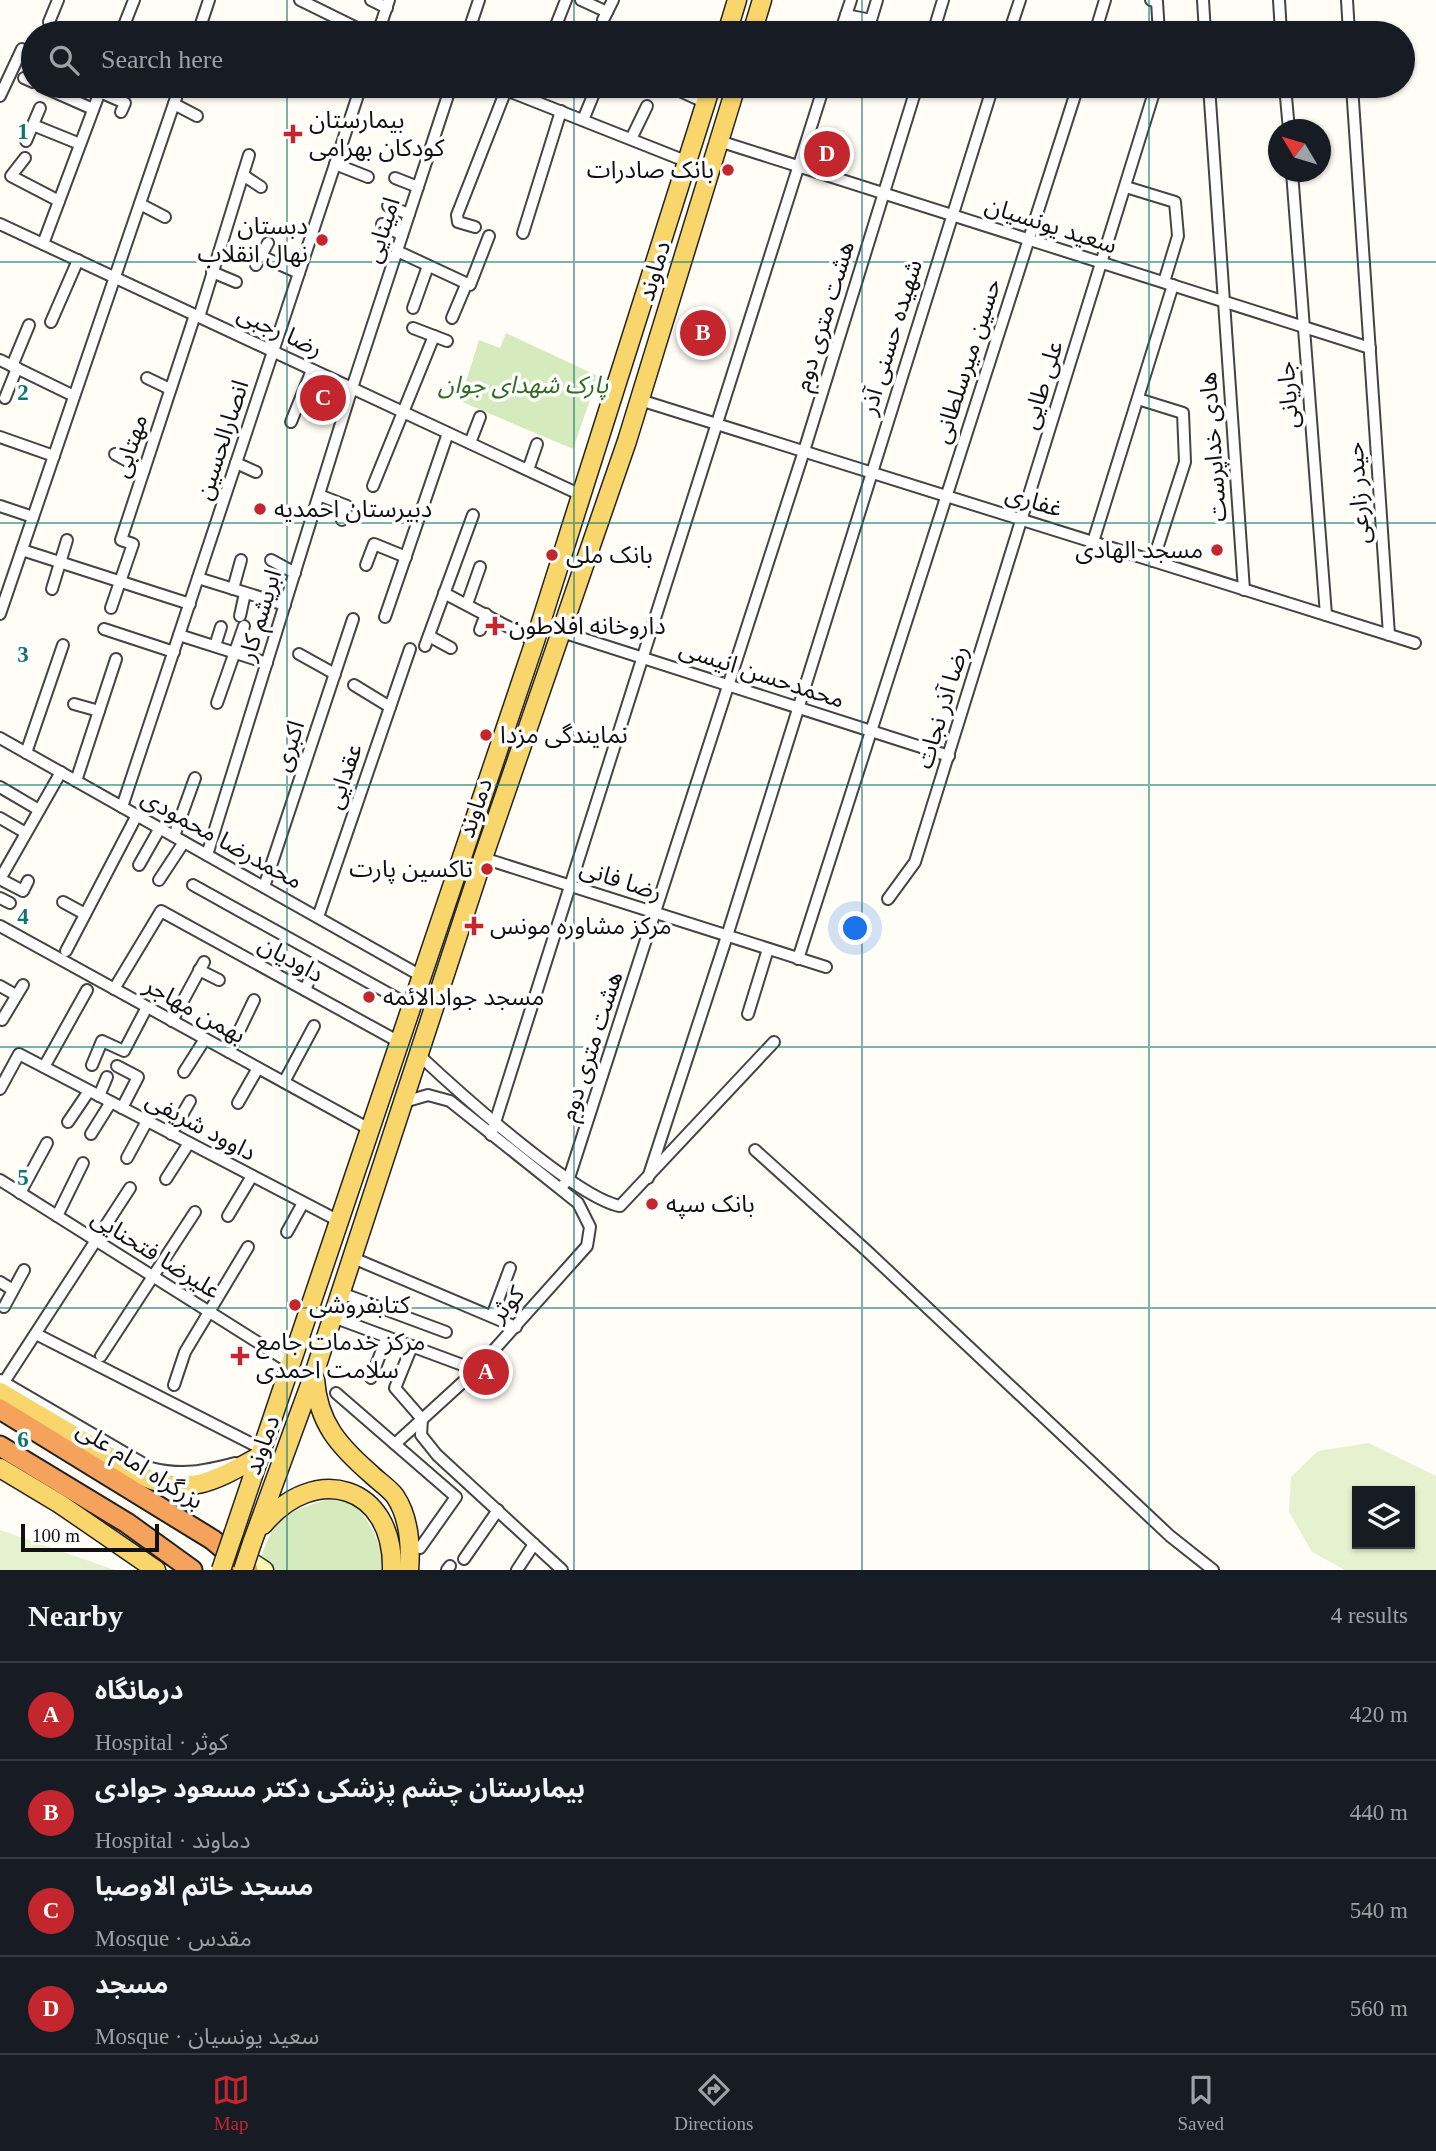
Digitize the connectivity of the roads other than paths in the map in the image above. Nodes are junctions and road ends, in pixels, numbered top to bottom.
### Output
1 (58, 0) edge
2 (134, 0) edge
3 (209, 0) edge
4 (300, 0) edge
5 (371, 0) edge
6 (479, 0) edge
7 (566, 0) edge
8 (581, 0) edge
9 (613, 0) edge
10 (737, 0) edge
11 (762, 0) edge
12 (850, 0) edge
13 (877, 0) edge
14 (943, 0) edge
15 (1020, 0) edge
16 (1105, 0) edge
17 (1151, 0) edge
18 (1203, 0) edge
19 (1279, 0) edge
20 (1347, 0) edge
21 (388, 4) edge
22 (846, 15) junction
23 (870, 20) joint
24 (49, 21) edge
25 (126, 21) edge
26 (202, 21) edge
27 (343, 21) edge
28 (382, 21) edge
29 (472, 21) edge
30 (558, 21) edge
31 (731, 21) edge
32 (756, 21) edge
33 (844, 21) edge
34 (937, 21) edge
35 (1013, 21) edge
36 (1099, 21) edge
37 (1158, 21) edge
38 (1204, 21) edge
39 (1280, 21) edge
40 (1348, 21) edge
41 (21, 51) edge
42 (0, 96) edge
43 (68, 98) edge
44 (97, 98) edge
45 (116, 98) edge
46 (176, 98) edge
47 (357, 98) edge
48 (447, 98) edge
49 (498, 98) edge
50 (528, 98) edge
51 (592, 98) edge
52 (707, 98) edge
53 (732, 98) edge
54 (820, 98) edge
55 (913, 98) edge
56 (989, 98) edge
57 (1074, 98) edge
58 (1152, 98) edge
59 (1210, 98) edge
60 (1286, 98) edge
61 (1353, 98) edge
62 (174, 104) junction
63 (647, 106) dead end
64 (40, 108) dead end
65 (93, 109) junction
66 (561, 111) junction
67 (121, 113) dead end
68 (197, 116) dead end
69 (1288, 119) edge
70 (583, 120) junction
71 (33, 125) junction
72 (631, 139) junction
73 (26, 141) dead end
74 (719, 141) junction
75 (80, 144) junction
76 (249, 155) dead end
77 (25, 158) dead end
78 (688, 162) junction
79 (335, 164) junction
80 (799, 167) junction
81 (243, 175) junction
82 (368, 177) dead end
83 (394, 178) dead end
84 (1293, 182) edge
85 (261, 187) dead end
86 (418, 187) junction
87 (1126, 187) junction
88 (884, 193) junction
89 (59, 201) junction
90 (140, 204) junction
91 (388, 206) dead end
92 (409, 214) junction
93 (952, 215) junction
94 (165, 217) dead end
95 (0, 224) edge
96 (382, 224) dead end
97 (475, 227) dead end
98 (523, 233) dead end
99 (402, 235) junction
100 (489, 236) dead end
101 (1029, 240) junction
102 (268, 243) dead end
103 (43, 244) junction
104 (397, 251) junction
105 (78, 260) junction
106 (1103, 263) junction
107 (428, 266) junction
108 (212, 272) junction
109 (299, 273) junction
110 (115, 277) junction
111 (236, 282) dead end
112 (1168, 284) junction
113 (466, 285) junction
114 (1224, 302) junction
115 (413, 308) dead end
116 (197, 316) junction
117 (452, 318) dead end
118 (51, 321) dead end
119 (29, 325) dead end
120 (1304, 327) junction
121 (413, 328) dead end
122 (434, 336) junction
123 (447, 341) dead end
124 (1370, 348) junction
125 (273, 352) junction
126 (0, 360) edge
127 (14, 367) junction
128 (312, 369) junction
129 (147, 378) dead end
130 (352, 388) junction
131 (170, 389) junction
132 (74, 396) junction
133 (5, 398) dead end
134 (1138, 399) junction
135 (640, 400) junction
136 (403, 412) junction
137 (480, 417) dead end
138 (291, 422) dead end
139 (719, 424) junction
140 (448, 433) junction
141 (0, 438) edge
142 (470, 443) junction
143 (537, 444) dead end
144 (804, 451) junction
145 (115, 454) dead end
146 (54, 456) junction
147 (236, 463) junction
148 (144, 470) junction
149 (528, 470) junction
150 (256, 472) dead end
151 (871, 472) junction
152 (373, 486) dead end
153 (319, 495) junction
154 (581, 495) junction
155 (946, 496) junction
156 (0, 506) edge
157 (472, 514) dead end
158 (33, 517) junction
159 (342, 520) dead end
160 (1022, 520) junction
161 (67, 540) dead end
162 (1093, 542) junction
163 (22, 550) junction
164 (406, 557) junction
165 (241, 560) dead end
166 (271, 560) dead end
167 (1153, 561) junction
168 (60, 562) junction
169 (366, 565) dead end
170 (480, 567) dead end
171 (295, 573) junction
172 (198, 578) junction
173 (120, 581) junction
174 (51, 589) dead end
175 (233, 589) junction
176 (1244, 590) junction
177 (246, 593) junction
178 (444, 593) junction
179 (190, 604) junction
180 (467, 604) junction
181 (285, 605) junction
182 (1, 608) edge
183 (111, 608) dead end
184 (486, 614) junction
185 (1326, 615) junction
186 (385, 617) dead end
187 (353, 619) dead end
188 (221, 627) dead end
189 (104, 629) dead end
190 (480, 630) dead end
191 (562, 632) junction
192 (179, 635) junction
193 (1389, 635) junction
194 (535, 641) junction
195 (1415, 643) dead end
196 (63, 645) dead end
197 (215, 646) junction
198 (410, 649) dead end
199 (451, 649) dead end
200 (174, 652) junction
201 (236, 653) junction
202 (299, 654) dead end
203 (642, 658) junction
204 (116, 659) dead end
205 (267, 663) junction
206 (335, 674) junction
207 (354, 685) dead end
208 (728, 685) junction
209 (74, 704) dead end
210 (217, 704) dead end
211 (390, 706) junction
212 (797, 707) junction
213 (99, 710) junction
214 (873, 732) junction
215 (0, 738) edge
216 (26, 753) junction
217 (949, 756) junction
218 (61, 772) junction
219 (195, 778) dead end
220 (76, 781) junction
221 (0, 787) edge
222 (122, 807) junction
223 (39, 810) junction
224 (137, 815) junction
225 (0, 818) edge
226 (160, 828) junction
227 (26, 833) junction
228 (179, 839) junction
229 (207, 855) junction
230 (483, 858) junction
231 (5, 860) edge
232 (139, 865) dead end
233 (162, 875) dead end
234 (0, 879) edge
235 (28, 881) dead end
236 (192, 886) dead end
237 (571, 886) junction
238 (264, 887) junction
239 (888, 900) dead end
240 (63, 902) dead end
241 (85, 914) junction
242 (657, 914) junction
243 (318, 917) junction
244 (0, 926) edge
245 (727, 936) junction
246 (768, 949) junction
247 (66, 951) dead end
248 (798, 958) junction
249 (826, 967) dead end
250 (312, 976) dead end
251 (423, 977) junction
252 (219, 980) dead end
253 (23, 985) dead end
254 (0, 986) edge
255 (114, 989) junction
256 (88, 990) dead end
257 (304, 990) junction
258 (16, 995) junction
259 (254, 1000) dead end
260 (147, 1007) junction
261 (413, 1007) junction
262 (748, 1014) dead end
263 (2, 1020) edge
264 (172, 1021) junction
265 (314, 1026) dead end
266 (205, 1039) junction
267 (774, 1042) dead end
268 (401, 1043) junction
269 (229, 1052) junction
270 (419, 1055) junction
271 (92, 1065) dead end
272 (117, 1066) dead end
273 (44, 1067) junction
274 (258, 1068) junction
275 (184, 1072) dead end
276 (107, 1077) dead end
277 (284, 1082) junction
278 (0, 1089) edge
279 (94, 1094) junction
280 (190, 1101) dead end
281 (111, 1102) junction
282 (404, 1102) junction
283 (238, 1103) dead end
284 (122, 1108) junction
285 (147, 1121) junction
286 (68, 1122) dead end
287 (497, 1123) junction
288 (371, 1130) junction
289 (91, 1134) dead end
290 (171, 1134) junction
291 (491, 1135) junction
292 (47, 1143) dead end
293 (188, 1143) junction
294 (755, 1150) dead end
295 (127, 1158) dead end
296 (83, 1163) dead end
297 (252, 1176) junction
298 (569, 1178) junction
299 (648, 1178) junction
300 (166, 1179) dead end
301 (1, 1184) edge
302 (130, 1188) dead end
303 (561, 1188) junction
304 (20, 1193) junction
305 (303, 1203) junction
306 (195, 1212) dead end
307 (57, 1216) junction
308 (228, 1216) dead end
309 (339, 1221) junction
310 (287, 1232) dead end
311 (97, 1241) junction
312 (248, 1247) dead end
313 (353, 1258) junction
314 (510, 1268) dead end
315 (24, 1270) dead end
316 (153, 1276) junction
317 (0, 1282) edge
318 (13, 1290) junction
319 (341, 1293) junction
320 (4, 1307) dead end
321 (209, 1312) junction
322 (333, 1317) junction
323 (492, 1317) junction
324 (516, 1326) junction
325 (446, 1332) dead end
326 (36, 1334) junction
327 (387, 1337) junction
328 (412, 1346) junction
329 (101, 1356) dead end
330 (289, 1362) junction
331 (476, 1370) junction
332 (315, 1371) junction
333 (371, 1378) dead end
334 (1, 1385) edge
335 (174, 1385) dead end
336 (336, 1393) dead end
337 (0, 1409) edge
338 (422, 1419) junction
339 (395, 1444) junction
340 (0, 1446) edge
341 (260, 1453) junction
342 (437, 1455) junction
343 (0, 1468) edge
344 (426, 1471) junction
345 (498, 1510) junction
346 (253, 1539) junction
347 (213, 1540) junction
348 (534, 1544) junction
349 (420, 1548) dead end
350 (464, 1559) dead end
351 (156, 1570) edge
352 (192, 1570) edge
353 (221, 1570) edge
354 (245, 1570) edge
355 (265, 1570) edge
356 (392, 1570) edge
357 (409, 1570) edge
358 (517, 1570) edge
359 (562, 1570) edge
360 (1213, 1570) edge

1 - 24 street
2 - 25 street
3 - 26 street
4 - 27 street
5 - 21 street
6 - 29 street
7 - 30 street
8 - 9 street
10 - 31 main road
11 - 32 main road
12 - 22 street
13 - 23 street
14 - 34 street
15 - 35 street
16 - 36 street
17 - 37 street
18 - 38 street
19 - 39 street
20 - 40 street
21 - 28 street
22 - 23 street
22 - 33 street
41 - 42 street
43 - 65 street
44 - 65 street
45 - 67 street
46 - 62 street
47 - 79 street, انصارالحسین
48 - 86 street, امینایی
49 - 97 street
50 - 66 street
51 - 70 street
52 - 78 main road, دماوند
53 - 74 main road, دماوند
54 - 80 street
55 - 88 street, هشت متری دوم
56 - 93 street, شهیده حسنی آذر
57 - 101 street, حسین میرسلطانی
58 - 87 street, علی طایی
59 - 114 street, هادی خداپرست
60 - 69 street
61 - 124 street, حیدر زارعی
62 - 68 street
62 - 90 street
63 - 72 street
64 - 71 street
65 - 75 street
66 - 70 street
66 - 98 street
70 - 72 street
71 - 73 street
71 - 75 street
72 - 78 street
74 - 80 street, سعید یونسیان
74 - 135 main road, دماوند
75 - 89 street
76 - 81 street, مهتابی
77 - 89 street
78 - 154 main road, دماوند
79 - 82 street
79 - 109 street, انصارالحسین
80 - 88 street, سعید یونسیان
80 - 139 street
81 - 85 street
81 - 108 street, مهتابی
83 - 86 street
84 - 120 street, جاریانی
86 - 92 street, امینایی
87 - 106 street, علی طایی
87 - 112 street
88 - 93 street, سعید یونسیان
88 - 144 street, هشت متری دوم
89 - 103 street
90 - 94 street
90 - 110 street
91 - 92 street
92 - 99 street, امینایی
93 - 101 street, سعید یونسیان
93 - 151 street, شهیده حسنی آذر
95 - 103 street, رضا رجبی
96 - 99 street
99 - 104 street, امینایی
100 - 113 street
101 - 106 street, سعید یونسیان
101 - 155 street, حسین میرسلطانی
102 - 109 street
103 - 105 street, رضا رجبی
104 - 107 street
104 - 130 street, امینایی
105 - 110 street, رضا رجبی
105 - 118 street
106 - 112 street, سعید یونسیان
106 - 160 street, علی طایی
107 - 113 street
107 - 115 street
108 - 111 street
108 - 116 street, مهتابی
109 - 125 street, انصارالحسین
110 - 116 street, رضا رجبی
110 - 132 street
112 - 114 street, سعید یونسیان
112 - 134 street
113 - 117 street
114 - 120 street, سعید یونسیان
114 - 176 street, هادی خداپرست
116 - 125 street, رضا رجبی
116 - 131 street, مهتابی
119 - 127 street
120 - 124 street, سعید یونسیان
120 - 185 street, جاریانی
121 - 122 street
122 - 123 street
122 - 136 street
124 - 193 street, حیدر زارعی
125 - 128 street, رضا رجبی
125 - 147 street, انصارالحسین
126 - 127 street
127 - 132 street
127 - 133 street
128 - 130 street, رضا رجبی
128 - 138 street
129 - 131 street
130 - 136 street, رضا رجبی
130 - 153 street, ابریشم کار
131 - 148 street, مهتابی
132 - 146 street
134 - 162 street
134 - 167 street
135 - 139 street, غفاری
135 - 191 main road, دماوند
136 - 140 street, رضا رجبی
136 - 152 street
137 - 142 street
139 - 144 street, غفاری
139 - 203 street
140 - 142 street, رضا رجبی
140 - 164 street
141 - 146 street
142 - 149 street, رضا رجبی
143 - 149 street
144 - 151 street, غفاری
144 - 208 street, هشت متری دوم
145 - 148 street
146 - 158 street
147 - 150 street
147 - 172 street, انصارالحسین
148 - 173 street, مهتابی
149 - 154 street, رضا رجبی
151 - 155 street, غفاری
151 - 212 street, شهیده حسنی آذر
153 - 159 street
153 - 171 street, ابریشم کار
154 - 194 main road, دماوند
155 - 160 street, غفاری
155 - 214 street, حسین میرسلطانی
156 - 158 street
157 - 178 street
158 - 163 street
160 - 162 street, غفاری
160 - 217 street, رضا آذر نجات
161 - 168 street
162 - 167 street, غفاری
163 - 168 street
163 - 182 street
164 - 169 street
164 - 186 street
165 - 175 street
166 - 171 street
167 - 176 street, غفاری
168 - 173 street
168 - 174 street
170 - 180 street
171 - 181 street, ابریشم کار
172 - 175 street
172 - 179 street, انصارالحسین
173 - 179 street
173 - 183 street
175 - 177 street
176 - 185 street, غفاری
177 - 181 street
177 - 201 street
178 - 180 street
178 - 199 street
179 - 192 street, انصارالحسین
180 - 184 street
181 - 205 street, ابریشم کار
184 - 190 street
184 - 194 street
185 - 193 street, غفاری
187 - 206 street, اکبری
188 - 197 street
189 - 200 street
191 - 203 street, محمدحسن انیسی
191 - 230 main road, دماوند
192 - 197 street
192 - 200 street, انصارالحسین
193 - 195 street, غفاری
194 - 251 main road, دماوند
196 - 216 street
197 - 201 street
198 - 211 street, عقدایی
200 - 222 street, انصارالحسین
201 - 205 street
201 - 210 street
202 - 206 street
203 - 208 street, محمدحسن انیسی
203 - 237 street
204 - 213 street
205 - 229 street, ابریشم کار
206 - 238 street, اکبری
207 - 211 street
208 - 212 street, محمدحسن انیسی
208 - 242 street, هشت متری دوم
209 - 213 street
211 - 243 street, عقدایی
212 - 214 street, محمدحسن انیسی
212 - 245 street, شهیده حسنی آذر
213 - 220 street
214 - 217 street, محمدحسن انیسی
214 - 248 street, حسین میرسلطانی
215 - 216 street, محمدرضا محمودی
216 - 218 street, محمدرضا محمودی
217 - 239 street, رضا آذر نجات
218 - 220 street, محمدرضا محمودی
218 - 223 street
219 - 228 street
220 - 222 street, محمدرضا محمودی
221 - 223 street
222 - 224 street, محمدرضا محمودی
223 - 227 street
224 - 226 street, محمدرضا محمودی
224 - 241 street
225 - 227 street
226 - 228 street, محمدرضا محمودی
226 - 232 street
227 - 231 street
228 - 229 street, محمدرضا محمودی
228 - 233 street
229 - 238 street, محمدرضا محمودی
230 - 237 street, رضا فانی
230 - 270 main road, دماوند
231 - 234 street
234 - 235 street
236 - 261 street
237 - 242 street, رضا فانی
237 - 287 street
238 - 243 street, محمدرضا محمودی
240 - 241 street
241 - 247 street
242 - 245 street, رضا فانی
242 - 298 street, هشت متری دوم
243 - 251 street, محمدرضا محمودی
244 - 255 street, بهمن مهاجر
245 - 246 street, رضا فانی
245 - 299 street, شهیده حسنی آذر
246 - 248 street, رضا فانی
246 - 262 street
248 - 249 street, رضا فانی
250 - 257 street
251 - 261 main road, دماوند
252 - 264 street
253 - 258 street
254 - 258 street
255 - 257 street, داودیان
255 - 260 street, بهمن مهاجر
256 - 273 street
257 - 268 street, داودیان
258 - 263 street
259 - 269 street
260 - 264 street, بهمن مهاجر
260 - 271 street
261 - 268 main road, دماوند
264 - 266 street, بهمن مهاجر
265 - 277 street
266 - 269 street, بهمن مهاجر
266 - 275 street
267 - 299 street
268 - 288 main road, دماوند
269 - 274 street, بهمن مهاجر
270 - 282 main road, دماوند
270 - 287 street
272 - 284 street
273 - 278 street, داوود شریفی
273 - 279 street, داوود شریفی
274 - 277 street, بهمن مهاجر
274 - 283 street
276 - 279 street
277 - 288 street, بهمن مهاجر
279 - 281 street, داوود شریفی
279 - 286 street
280 - 290 street
281 - 284 street, داوود شریفی
281 - 289 street
282 - 291 street
282 - 313 main road, دماوند
284 - 285 street, داوود شریفی
285 - 290 street, داوود شریفی
285 - 295 street
287 - 291 street
287 - 298 street
288 - 309 main road, دماوند
290 - 293 street, داوود شریفی
291 - 303 street
292 - 304 street
293 - 297 street, داوود شریفی
293 - 300 street
294 - 360 street
296 - 307 street
297 - 305 street, داوود شریفی
297 - 308 street
298 - 299 street
298 - 303 street, هشت متری دوم
301 - 304 street, علیرضا فتحنایی
302 - 311 street
303 - 324 street, کوثر
304 - 307 street, علیرضا فتحنایی
305 - 309 street, داوود شریفی
305 - 310 street
306 - 316 street
307 - 311 street, علیرضا فتحنایی
309 - 330 main road, دماوند
311 - 316 street, علیرضا فتحنایی
311 - 326 street
312 - 321 street
313 - 319 main road, دماوند
313 - 323 street
314 - 323 street
315 - 318 street
316 - 321 street, علیرضا فتحنایی
316 - 329 street
317 - 318 street
318 - 320 street
319 - 322 main road, دماوند
319 - 325 street
321 - 330 street, علیرضا فتحنایی
321 - 335 street
322 - 327 street
322 - 332 main road, دماوند
323 - 324 street
324 - 331 street, کوثر
326 - 334 street
326 - 341 street
327 - 328 street
327 - 333 street
328 - 331 street
328 - 338 street
330 - 341 main road, دماوند
331 - 338 street, کوثر
332 - 346 main road, دماوند
332 - 357 main road
334 - 341 main road
336 - 339 street
337 - 347 highway, بزرگراه امام علی
338 - 339 street, کوثر
338 - 342 street
339 - 344 street
340 - 352 highway
341 - 353 main road, دماوند, bridge
342 - 344 street
342 - 345 street
343 - 351 main road
344 - 349 street
345 - 348 street
345 - 350 street
346 - 354 main road, دماوند, bridge
346 - 356 main road
347 - 354 highway, بزرگراه امام علی
347 - 355 main road
348 - 358 street
348 - 359 street

